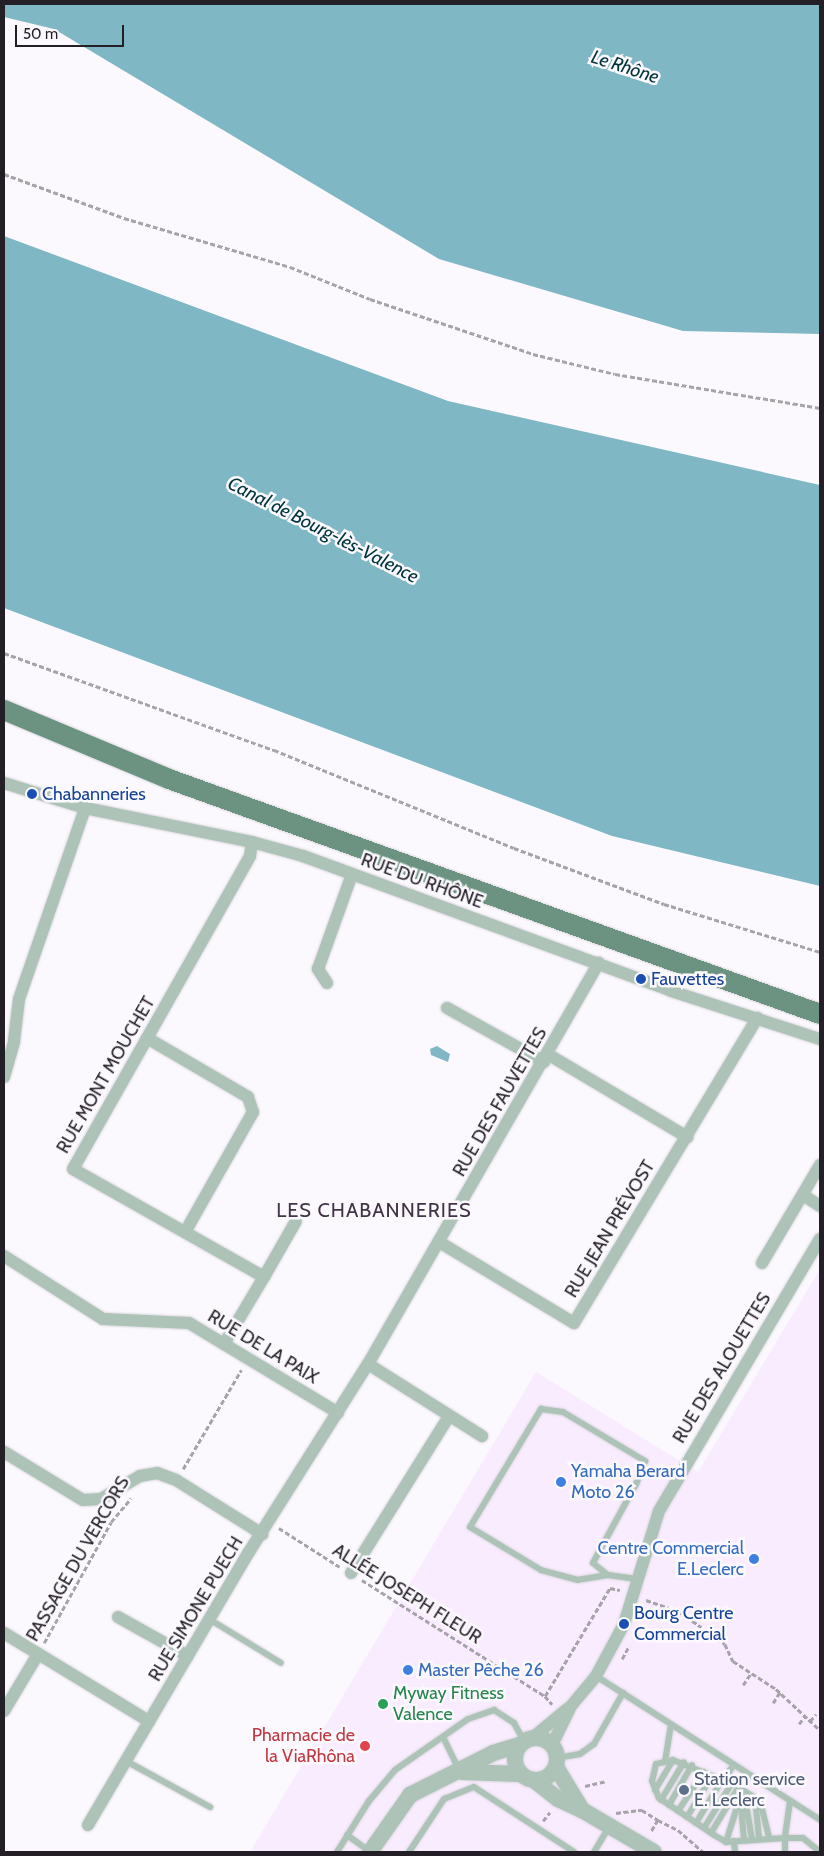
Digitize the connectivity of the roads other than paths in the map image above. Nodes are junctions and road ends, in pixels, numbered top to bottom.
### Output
1 (4, 710) edge
2 (4, 784) edge
3 (85, 808) junction
4 (252, 842) junction
5 (352, 874) junction
6 (599, 963) junction
7 (328, 983) dead end
8 (447, 1008) dead end
9 (820, 1014) edge
10 (757, 1018) junction
11 (147, 1038) junction
12 (820, 1039) edge
13 (546, 1058) junction
14 (4, 1077) edge
15 (687, 1137) junction
16 (820, 1165) edge
17 (803, 1195) junction
18 (820, 1206) edge
19 (296, 1222) dead end
20 (185, 1232) junction
21 (820, 1239) edge
22 (439, 1242) junction
23 (4, 1256) edge
24 (762, 1263) dead end
25 (264, 1277) junction
26 (224, 1344) junction
27 (368, 1364) junction
28 (338, 1413) junction
29 (449, 1416) junction
30 (482, 1436) dead end
31 (4, 1452) edge
32 (262, 1534) junction
33 (351, 1574) road end
34 (608, 1575) junction
35 (637, 1579) junction
36 (118, 1617) dead end
37 (210, 1619) junction
38 (4, 1633) edge
39 (38, 1654) junction
40 (188, 1656) junction
41 (281, 1663) dead end
42 (599, 1678) junction
43 (623, 1693) junction
44 (571, 1706) junction
45 (4, 1711) edge
46 (150, 1721) junction
47 (671, 1724) junction
48 (443, 1737) junction
49 (525, 1741) junction
50 (555, 1757) junction
51 (673, 1760) junction
52 (126, 1761) junction
53 (665, 1762) junction
54 (684, 1762) junction
55 (692, 1765) junction
56 (734, 1765) junction
57 (460, 1772) junction
58 (704, 1772) junction
59 (729, 1773) junction
60 (520, 1774) junction
61 (712, 1776) junction
62 (722, 1780) junction
63 (535, 1781) junction
64 (732, 1783) junction
65 (655, 1790) junction
66 (746, 1793) junction
67 (661, 1800) junction
68 (790, 1801) junction
69 (668, 1805) junction
70 (210, 1807) dead end
71 (582, 1810) junction
72 (678, 1811) junction
73 (687, 1817) junction
74 (611, 1820) junction
75 (820, 1820) edge
76 (696, 1823) junction
77 (88, 1825) dead end
78 (704, 1828) junction
79 (712, 1833) junction
80 (347, 1835) junction
81 (755, 1838) junction
82 (770, 1838) junction
83 (785, 1838) junction
84 (744, 1840) junction
85 (734, 1841) junction
86 (726, 1842) junction
87 (819, 1848) edge
88 (648, 1849) edge
89 (336, 1852) edge
90 (370, 1852) edge
91 (409, 1852) edge
92 (574, 1852) edge
93 (594, 1852) edge
94 (736, 1852) edge
95 (785, 1852) edge

1 - 9 main road
2 - 3 street, RUE DU RHÔNE
3 - 4 street, RUE DU RHÔNE
3 - 14 street
4 - 5 street, RUE DU RHÔNE
4 - 11 street, RUE MONT MOUCHET
5 - 6 street, RUE DU RHÔNE
5 - 7 street
6 - 10 street, RUE DU RHÔNE
6 - 13 street, RUE DES FAUVETTES
8 - 13 street
10 - 12 street, RUE DU RHÔNE
10 - 15 street, RUE JEAN PRÉVOST
11 - 20 street
11 - 20 street, RUE MONT MOUCHET
13 - 15 street
13 - 22 street, RUE DES FAUVETTES
15 - 22 street, RUE JEAN PRÉVOST
16 - 17 street
17 - 18 street
17 - 24 street
19 - 25 street
20 - 25 street, RUE MONT MOUCHET
21 - 35 street, RUE DES ALOUETTES
22 - 27 street, RUE DES FAUVETTES
23 - 26 street, RUE DE LA PAIX
25 - 26 street
26 - 28 street, RUE DE LA PAIX
27 - 28 street, RUE DES FAUVETTES
27 - 29 street
28 - 32 street, RUE SIMONE PUECH
29 - 30 street
29 - 33 street
31 - 32 street
32 - 37 street, RUE SIMONE PUECH
34 - 34 lane
34 - 35 lane
35 - 42 street, RUE DES ALOUETTES
36 - 40 street
37 - 40 street, RUE SIMONE PUECH
37 - 41 lane
38 - 39 street
39 - 45 street
39 - 46 street
40 - 46 street, RUE SIMONE PUECH
42 - 43 lane
42 - 44 street, RUE DES ALOUETTES
43 - 47 lane
43 - 50 lane
44 - 49 street
44 - 50 street
46 - 52 street, RUE SIMONE PUECH
47 - 53 lane
47 - 56 lane
48 - 49 lane
48 - 57 lane
48 - 80 lane
49 - 50 street
49 - 57 street
49 - 60 street
50 - 63 street
50 - 71 street
51 - 53 lane
51 - 54 lane
51 - 65 lane
52 - 70 lane
52 - 77 street, RUE SIMONE PUECH
53 - 65 lane
54 - 55 lane
54 - 67 lane
55 - 58 lane
55 - 69 lane
56 - 59 lane
56 - 68 lane
57 - 60 street
57 - 90 street
58 - 61 lane
58 - 72 lane
59 - 62 lane
59 - 64 lane
60 - 63 street
61 - 62 lane
61 - 73 lane
62 - 76 lane
63 - 71 street
64 - 66 lane
64 - 78 lane
65 - 67 lane
66 - 79 lane
66 - 81 lane
66 - 82 lane
66 - 84 lane
66 - 86 lane
67 - 69 lane
68 - 75 lane
68 - 83 lane
69 - 72 lane
71 - 74 street
72 - 73 lane
73 - 76 lane
74 - 88 street
74 - 93 lane
76 - 78 lane
78 - 79 lane
79 - 86 lane
80 - 89 lane
80 - 90 lane
81 - 82 lane
81 - 84 lane
82 - 83 lane
83 - 87 lane
83 - 95 lane
84 - 85 lane
85 - 86 lane
85 - 94 lane
91 - 92 lane

